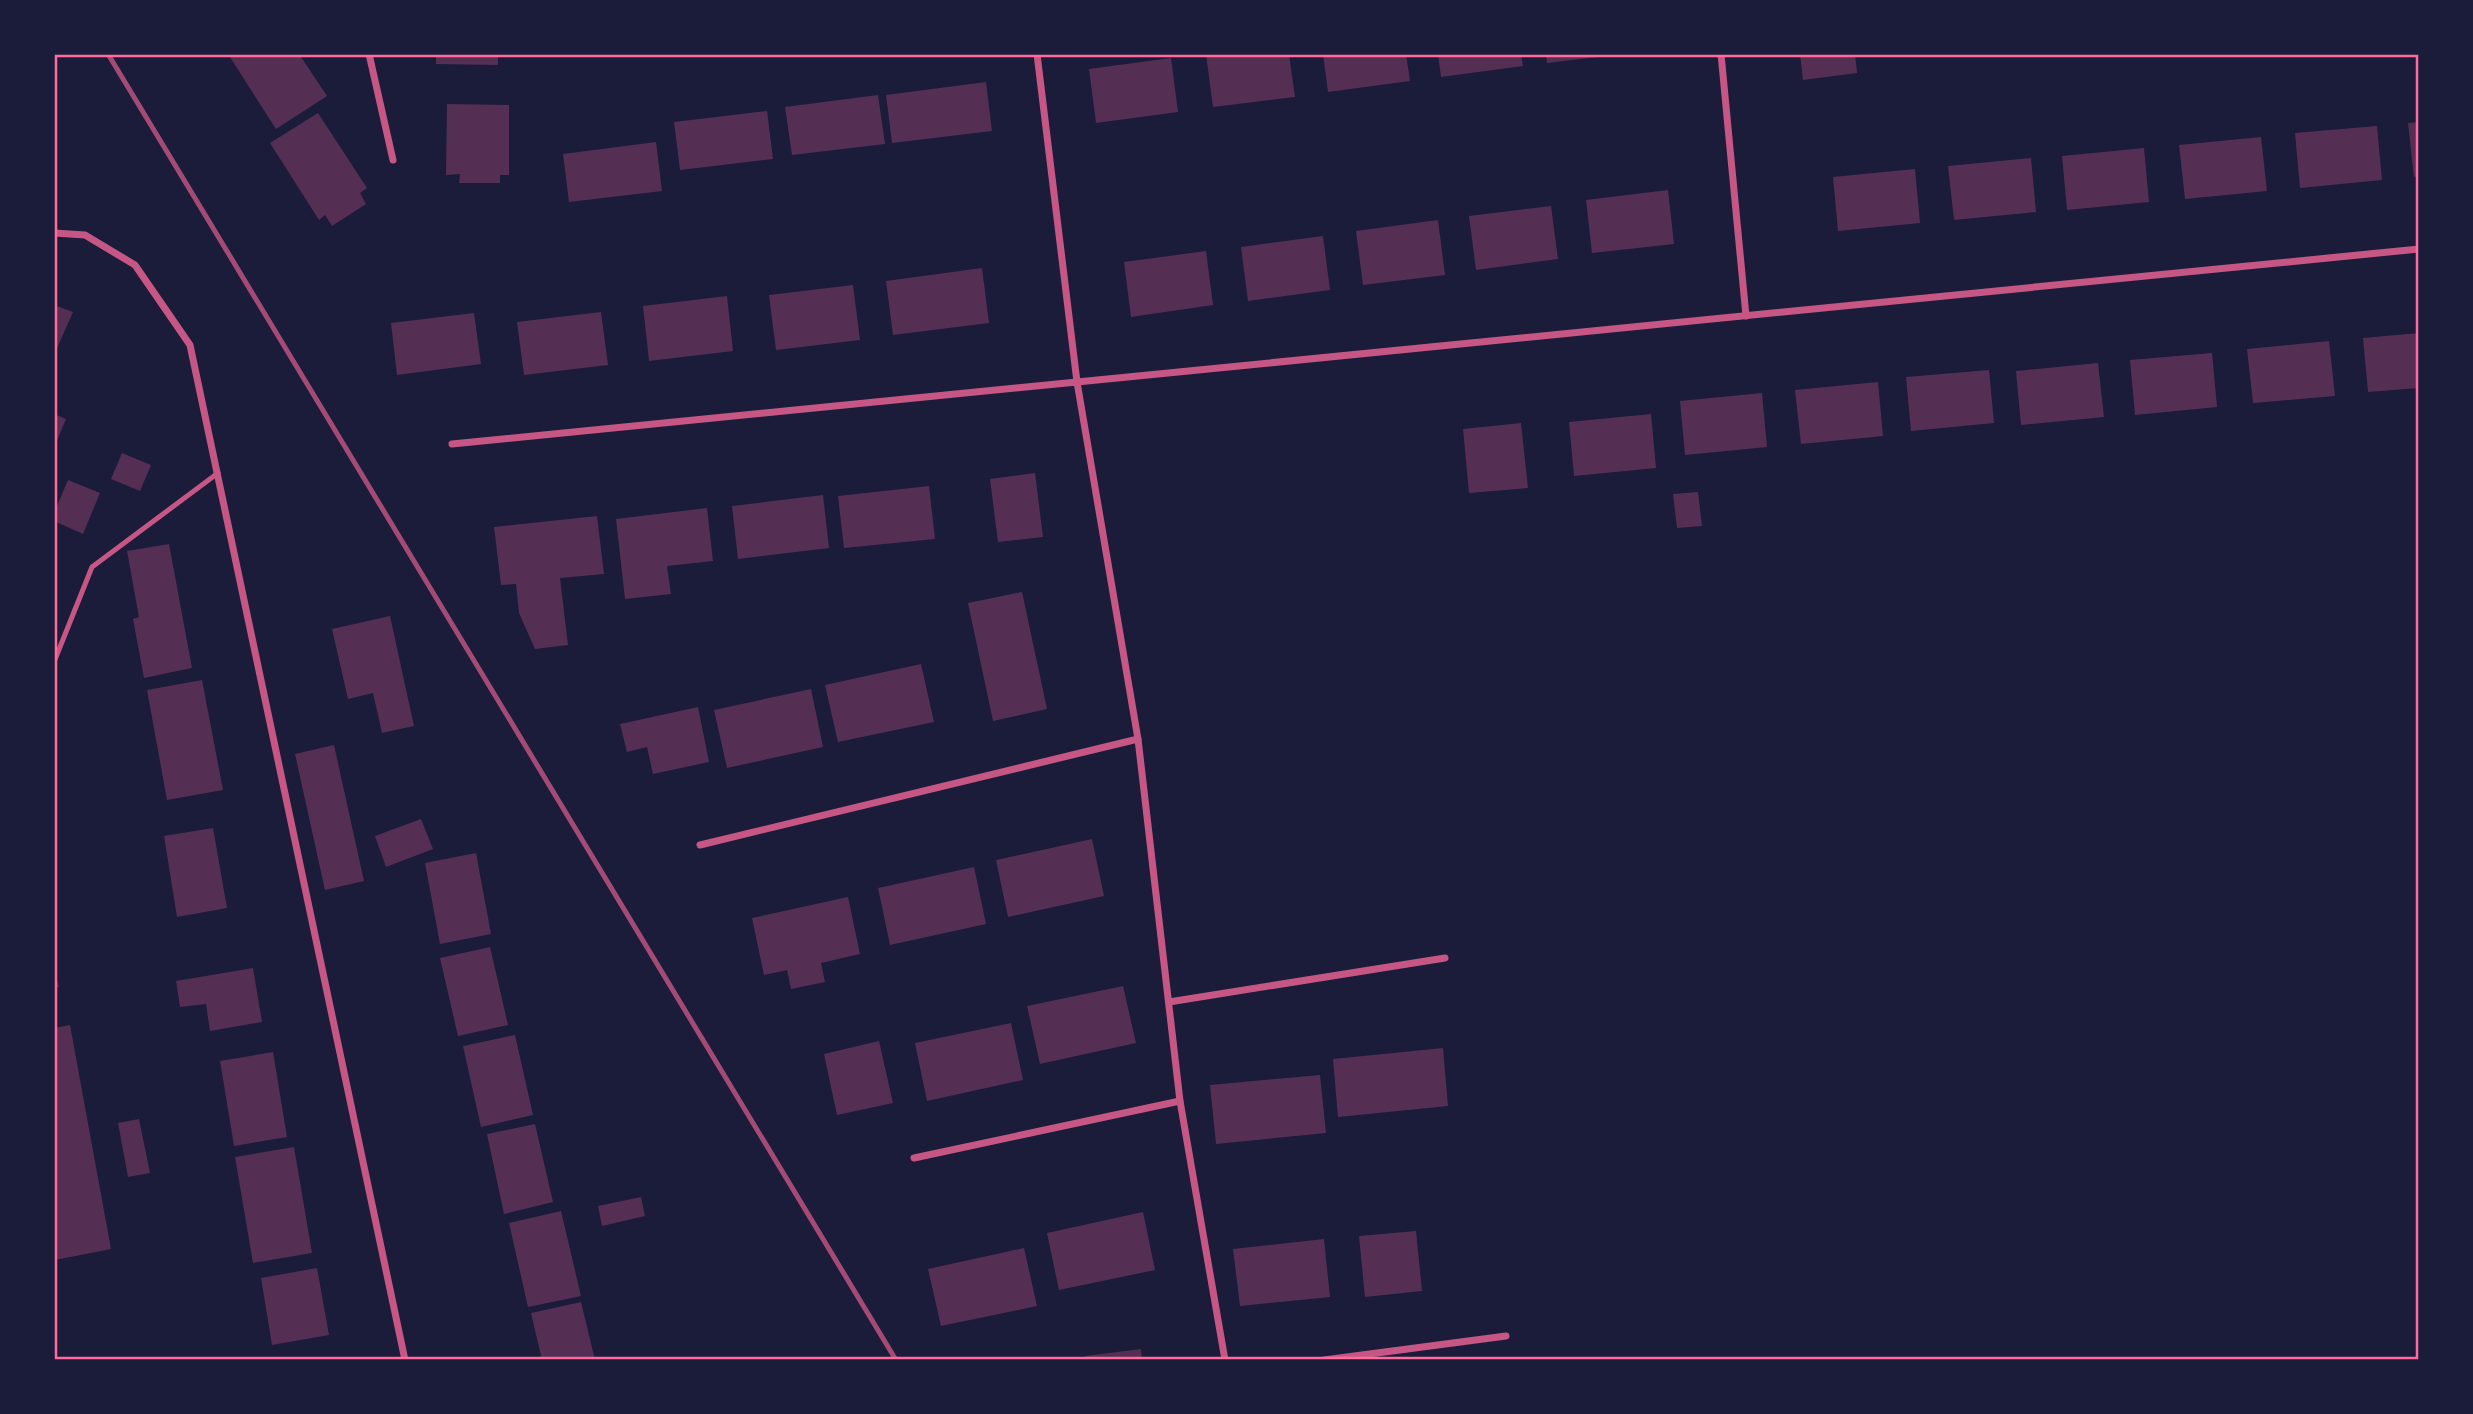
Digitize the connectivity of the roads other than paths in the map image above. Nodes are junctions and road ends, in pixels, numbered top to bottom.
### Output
1 (369, 54) edge
2 (1037, 54) edge
3 (1721, 54) edge
4 (393, 160) dead end
5 (54, 233) edge
6 (2419, 249) edge
7 (1745, 316) junction
8 (1077, 382) junction
9 (452, 444) dead end
10 (218, 473) junction
11 (54, 662) edge
12 (1138, 739) junction
13 (700, 845) dead end
14 (1445, 958) dead end
15 (1169, 1002) junction
16 (1180, 1101) junction
17 (914, 1158) dead end
18 (1506, 1336) dead end
19 (405, 1360) edge
20 (1226, 1360) edge
21 (1324, 1360) edge

1 - 4 street
2 - 8 street
3 - 7 street
5 - 10 street
6 - 7 street
7 - 8 street
8 - 9 street
8 - 12 street
10 - 11 lane
10 - 19 street
12 - 13 street
12 - 15 street
14 - 15 street
15 - 16 street
16 - 17 street
16 - 20 street
18 - 21 street

